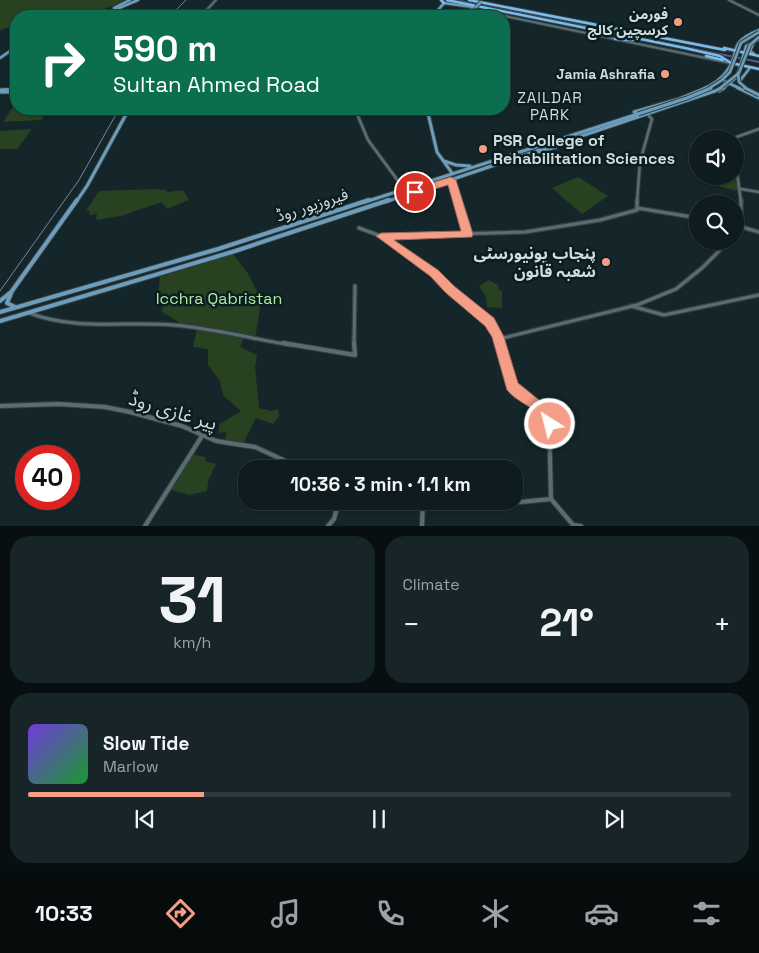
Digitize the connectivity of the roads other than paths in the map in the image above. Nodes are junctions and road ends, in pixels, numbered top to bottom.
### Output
1 (134, 0) edge
2 (216, 0) edge
3 (447, 0) edge
4 (469, 0) edge
5 (729, 0) edge
6 (442, 1) edge
7 (480, 1) edge
8 (440, 7) junction
9 (117, 8) junction
10 (474, 8) junction
11 (112, 10) edge
12 (113, 10) edge
13 (207, 10) edge
14 (438, 10) edge
15 (483, 10) edge
16 (486, 10) edge
17 (496, 10) edge
18 (510, 13) edge
19 (510, 14) edge
20 (759, 15) edge
21 (510, 16) edge
22 (562, 19) junction
23 (544, 20) junction
24 (759, 31) edge
25 (626, 37) junction
26 (740, 38) junction
27 (759, 38) edge
28 (615, 39) junction
29 (647, 42) junction
30 (752, 43) junction
31 (734, 49) junction
32 (744, 52) junction
33 (751, 55) tunnel mouth
34 (720, 56) junction
35 (759, 56) edge
36 (732, 59) junction
37 (723, 60) tunnel mouth
38 (731, 64) junction
39 (740, 66) junction
40 (749, 67) junction
41 (758, 68) edge
42 (739, 74) junction
43 (722, 78) junction
44 (735, 82) junction
45 (713, 84) junction
46 (725, 88) junction
47 (744, 88) junction
48 (759, 95) edge
49 (638, 114) joint
50 (126, 115) edge
51 (358, 115) edge
52 (429, 115) edge
53 (630, 115) junction
54 (649, 116) junction
55 (759, 129) edge
56 (744, 134) edge
57 (529, 153) junction
58 (444, 160) junction
59 (474, 166) junction
60 (452, 173) junction
61 (451, 180) junction
62 (739, 185) edge
63 (404, 189) junction
64 (740, 189) junction
65 (759, 192) edge
66 (740, 195) edge
67 (637, 208) junction
68 (689, 217) edge
69 (744, 227) edge
70 (359, 228) dead end
71 (759, 232) edge
72 (468, 234) junction
73 (381, 236) junction
74 (218, 249) junction
75 (720, 250) edge
76 (217, 256) junction
77 (131, 275) junction
78 (134, 281) junction
79 (355, 286) dead end
80 (12, 291) junction
81 (759, 295) edge
82 (0, 300) edge
83 (630, 306) junction
84 (18, 307) junction
85 (0, 312) edge
86 (28, 313) junction
87 (0, 321) edge
88 (499, 339) junction
89 (0, 406) edge
90 (202, 436) junction
91 (283, 460) edge
92 (551, 499) junction
93 (523, 502) edge
94 (336, 510) edge
95 (423, 510) edge
96 (573, 525) edge
97 (145, 526) edge
98 (328, 526) edge
99 (422, 526) edge
100 (581, 526) edge

1 - 9 main road
1 - 9 main road
2 - 13 street
3 - 17 highway
4 - 22 highway
5 - 20 street
6 - 8 main road
6 - 10 highway
7 - 10 main road, bridge
7 - 22 highway
8 - 10 main road
8 - 14 main road
9 - 11 main road
9 - 12 main road
10 - 15 street
10 - 16 highway
18 - 23 highway
19 - 23 highway
21 - 28 street
22 - 31 highway
23 - 25 highway
24 - 26 main road
24 - 49 main road, bridge
25 - 29 highway
25 - 34 highway
26 - 30 main road
26 - 31 main road, فیروزپور روڈ
27 - 30 main road
27 - 42 main road, فیروزپور روڈ, bridge
28 - 29 highway
28 - 38 street
29 - 37 highway
30 - 32 main road
30 - 35 main road
31 - 32 highway
31 - 36 main road, فیروزپور روڈ
32 - 35 highway
32 - 39 main road
33 - 35 highway
34 - 36 highway
34 - 38 highway
36 - 38 main road, فیروزپور روڈ
38 - 39 highway
38 - 43 main road, فیروزپور روڈ
39 - 41 highway
39 - 42 main road
40 - 41 highway
40 - 42 main road
40 - 44 main road
42 - 44 main road, فیروزپور روڈ
42 - 48 main road, bridge
42 - 57 main road, فیروزپور روڈ, bridge
43 - 44 main road
43 - 45 main road, فیروزپور روڈ
44 - 46 main road, فیروزپور روڈ
44 - 47 main road
44 - 47 main road
45 - 46 main road
45 - 53 main road, فیروزپور روڈ
46 - 47 main road
46 - 54 main road, فیروزپور روڈ
47 - 48 main road
49 - 53 main road, فیروزپور روڈ
50 - 80 main road
51 - 63 street
52 - 58 main road
53 - 59 main road, فیروزپور روڈ
54 - 57 main road, فیروزپور روڈ
54 - 67 street
55 - 56 street
57 - 61 main road, فیروزپور روڈ
58 - 59 main road
58 - 60 main road
59 - 60 main road, فیروزپور روڈ
60 - 63 main road, فیروزپور روڈ
61 - 72 street
61 - 76 main road, فیروزپور روڈ
62 - 64 street
63 - 74 main road, فیروزپور روڈ
64 - 65 street
64 - 66 street
67 - 68 street
67 - 72 street
69 - 71 street
70 - 73 street
72 - 73 street
73 - 88 street
74 - 76 main road
74 - 77 main road, فیروزپور روڈ
75 - 83 street
76 - 78 main road, فیروزپور روڈ
77 - 78 main road
77 - 84 main road, فیروزپور روڈ
78 - 86 main road, فیروزپور روڈ
79 - 86 street
80 - 82 main road
80 - 84 main road
81 - 83 street
83 - 88 street
84 - 85 main road, فیروزپور روڈ
86 - 87 main road, فیروزپور روڈ
88 - 92 street
89 - 90 street, پیر غازی روڈ
90 - 91 street, پیر غازی روڈ
90 - 97 street
92 - 93 street
92 - 96 street
94 - 98 street
95 - 99 street
96 - 100 street

